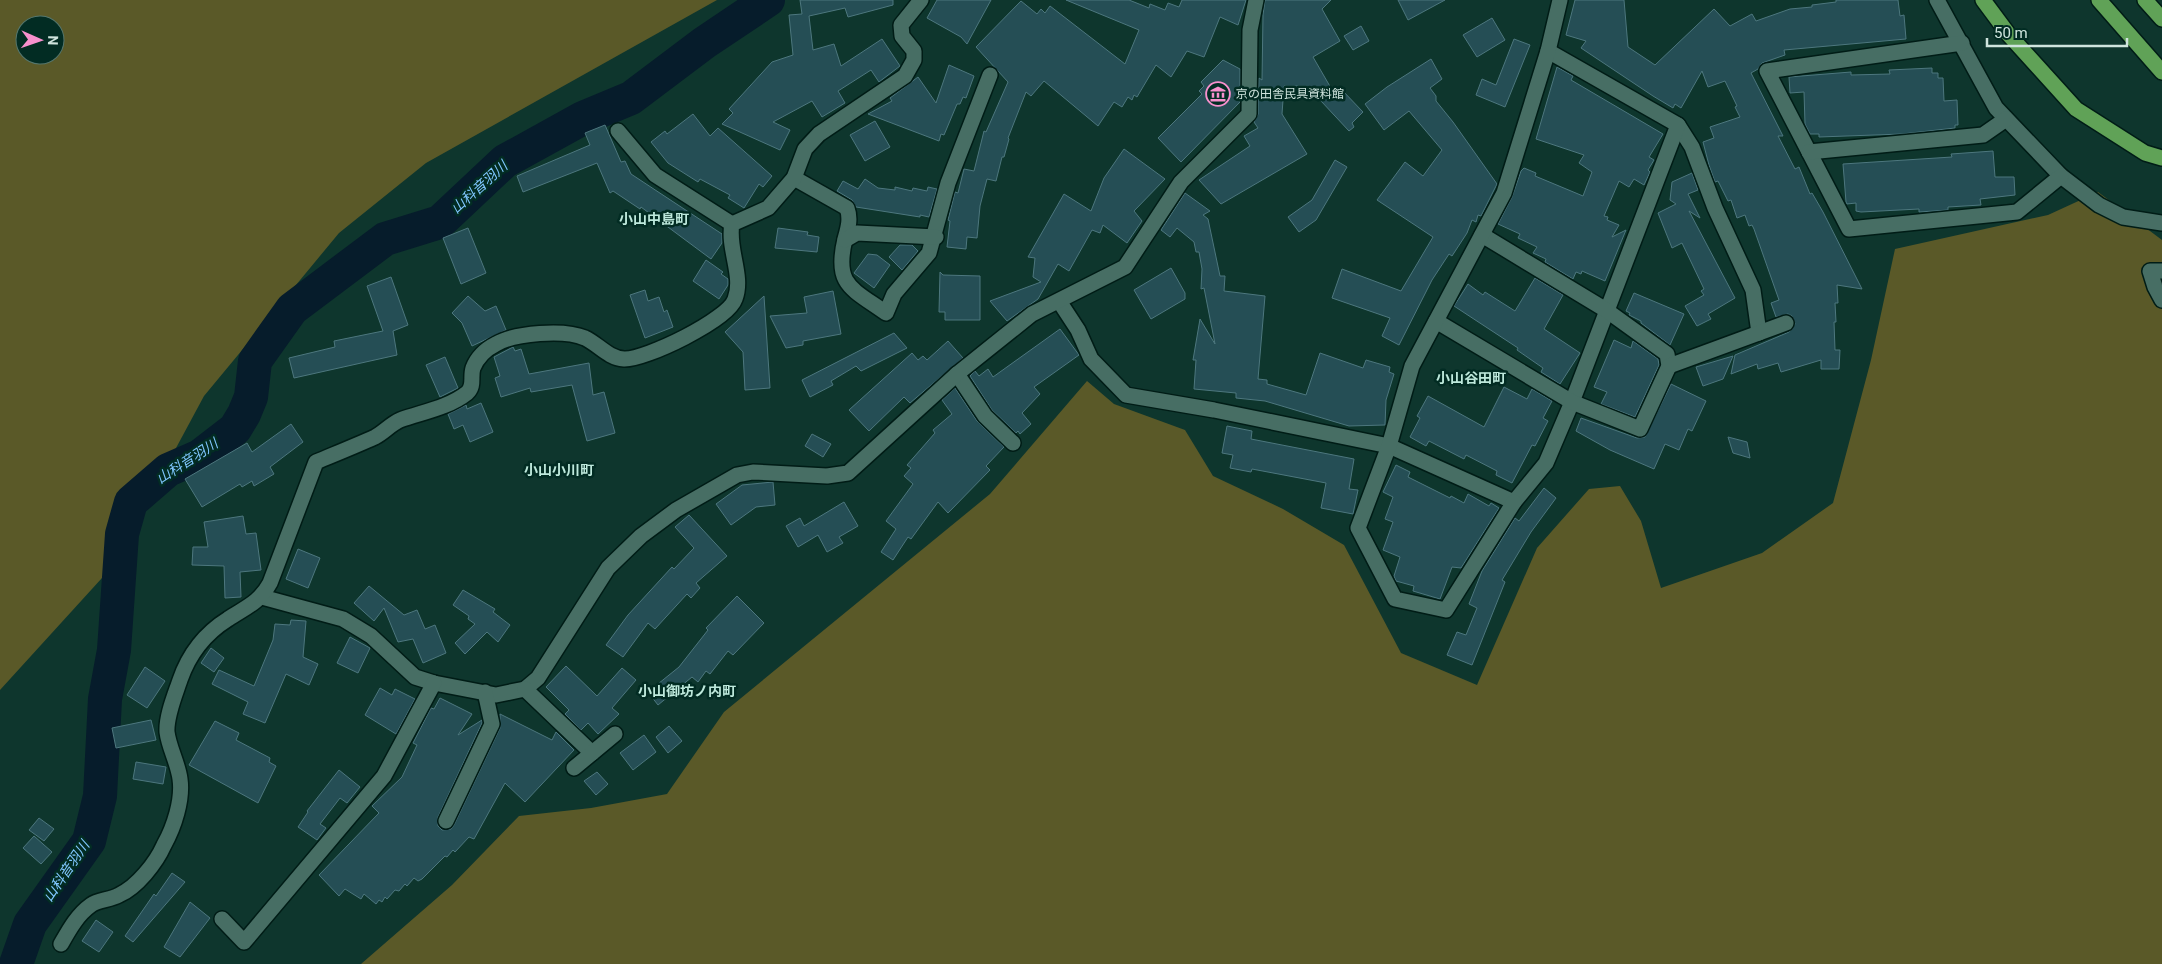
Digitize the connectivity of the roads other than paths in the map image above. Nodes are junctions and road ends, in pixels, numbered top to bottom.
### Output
1 (921, 0) edge
2 (1256, 0) edge
3 (1560, 0) edge
4 (1938, 0) edge
5 (1983, 0) edge
6 (2099, 0) edge
7 (2145, 0) edge
8 (2162, 19) edge
9 (1962, 42) junction
10 (1548, 51) junction
11 (2162, 72) edge
12 (990, 75) dead end
13 (2006, 119) junction
14 (1678, 126) junction
15 (618, 131) dead end
16 (1809, 152) junction
17 (2162, 158) edge
18 (2061, 176) junction
19 (794, 178) junction
20 (2162, 223) edge
21 (732, 224) junction
22 (1482, 234) junction
23 (936, 237) junction
24 (845, 240) junction
25 (2162, 271) edge
26 (2162, 300) edge
27 (1059, 301) junction
28 (1606, 310) junction
29 (1436, 321) junction
30 (1786, 323) dead end
31 (1759, 334) junction
32 (1669, 366) junction
33 (957, 374) junction
34 (1572, 402) junction
35 (1013, 443) dead end
36 (1389, 446) junction
37 (1514, 502) junction
38 (262, 597) junction
39 (434, 683) junction
40 (525, 690) junction
41 (485, 692) junction
42 (616, 734) dead end
43 (592, 754) junction
44 (574, 768) dead end
45 (446, 820) dead end
46 (222, 919) dead end
47 (61, 944) dead end

1 - 19 street
2 - 27 street
3 - 10 street
4 - 9 street
5 - 17 highway
6 - 11 highway
7 - 8 highway
9 - 13 street
9 - 16 street
10 - 14 street
10 - 22 street
12 - 23 street
13 - 16 street
13 - 18 street
14 - 28 street
14 - 31 street
15 - 21 street
16 - 18 street
18 - 20 street
19 - 21 street
19 - 24 street
21 - 38 street
22 - 28 street
22 - 29 street
23 - 24 street
23 - 24 street
25 - 26 street
27 - 33 street
27 - 36 street
28 - 32 street
28 - 34 street
29 - 34 street
29 - 36 street
30 - 31 street
31 - 32 street
32 - 34 street
33 - 35 street
33 - 40 street
34 - 37 street
36 - 37 street
36 - 37 street
38 - 39 street
38 - 47 street
39 - 41 street
39 - 46 street
40 - 41 street
40 - 43 street
41 - 45 street
42 - 43 street
43 - 44 street

